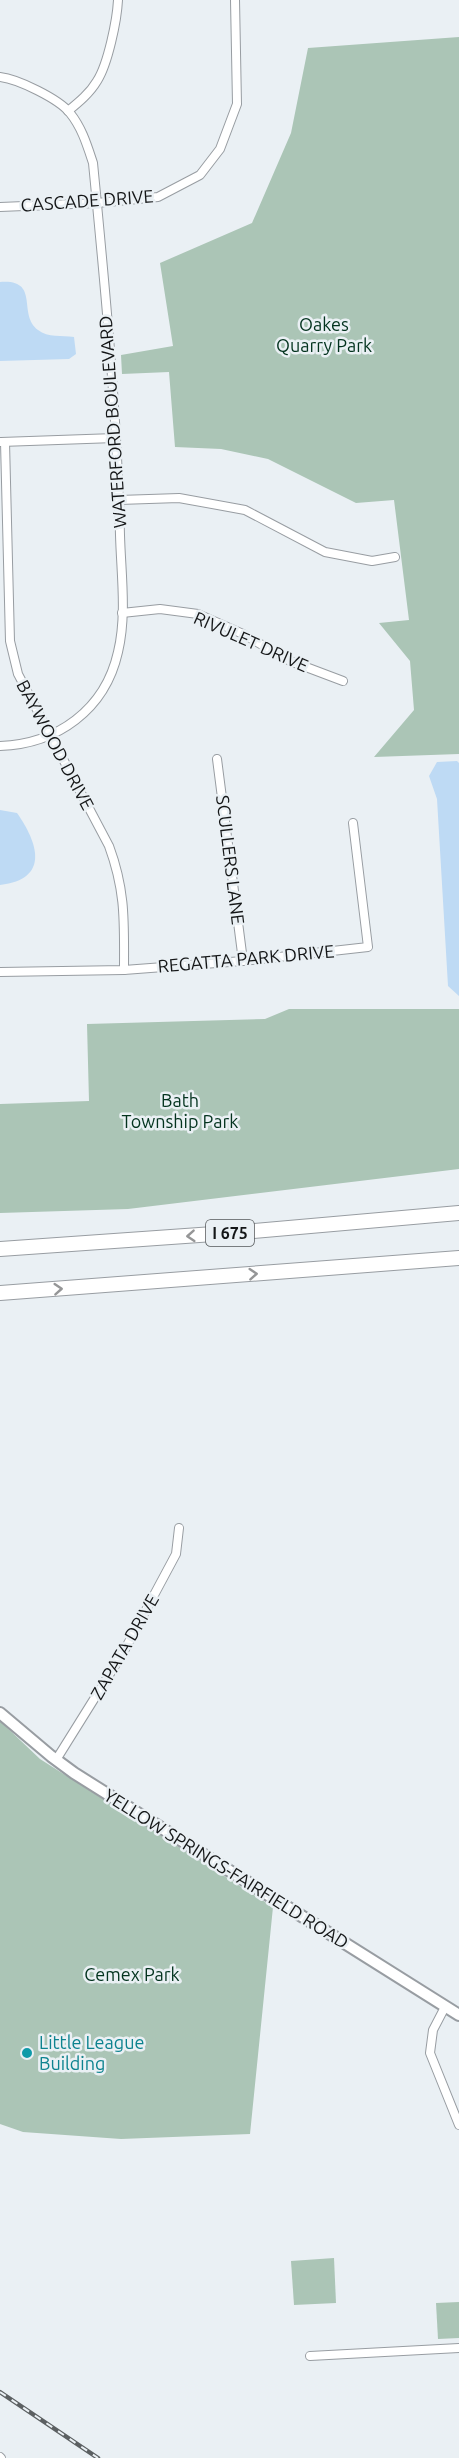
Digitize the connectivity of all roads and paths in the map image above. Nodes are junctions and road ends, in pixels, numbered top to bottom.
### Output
1 (118, 0) edge
2 (235, 0) edge
3 (0, 77) edge
4 (68, 111) junction
5 (97, 203) junction
6 (0, 207) edge
7 (115, 438) junction
8 (2, 442) edge
9 (119, 500) junction
10 (395, 557) dead end
11 (122, 613) junction
12 (343, 681) dead end
13 (50, 736) junction
14 (0, 746) edge
15 (217, 759) dead end
16 (353, 823) dead end
17 (243, 962) junction
18 (124, 970) junction
19 (0, 972) edge
20 (459, 1205) edge
21 (459, 1213) edge
22 (242, 1232) junction
23 (0, 1249) edge
24 (459, 1258) edge
25 (459, 1264) edge
26 (370, 1265) junction
27 (0, 1293) edge
28 (179, 1528) dead end
29 (0, 1713) edge
30 (56, 1760) junction
31 (445, 2007) junction
32 (459, 2015) edge
33 (459, 2125) edge
34 (459, 2348) edge
35 (310, 2356) dead end

1 - 4 street
2 - 5 street, CASCADE DRIVE
3 - 4 street, WATERFORD BOULEVARD
4 - 5 street, WATERFORD BOULEVARD
5 - 6 street, CASCADE DRIVE
5 - 7 street, WATERFORD BOULEVARD
7 - 8 street
7 - 9 street, WATERFORD BOULEVARD
8 - 13 street, BAYWOOD DRIVE
9 - 10 street
9 - 11 street, WATERFORD BOULEVARD
11 - 12 street, RIVULET DRIVE
11 - 13 street, WATERFORD BOULEVARD
13 - 14 street, WATERFORD BOULEVARD
13 - 18 street, BAYWOOD DRIVE
15 - 17 street, SCULLERS LANE
16 - 17 street, REGATTA PARK DRIVE
17 - 18 street, REGATTA PARK DRIVE
18 - 19 street, REGATTA PARK DRIVE
20 - 22 highway
21 - 22 highway, I 675
22 -> 23 highway, I 675
24 - 26 highway
25 - 26 highway
27 -> 26 highway
28 - 30 street, ZAPATA DRIVE
29 - 30 main road, YELLOW SPRINGS-FAIRFIELD ROAD
30 - 31 main road, YELLOW SPRINGS-FAIRFIELD ROAD
31 - 32 main road, YELLOW SPRINGS-FAIRFIELD ROAD
31 - 33 street
34 - 35 street

